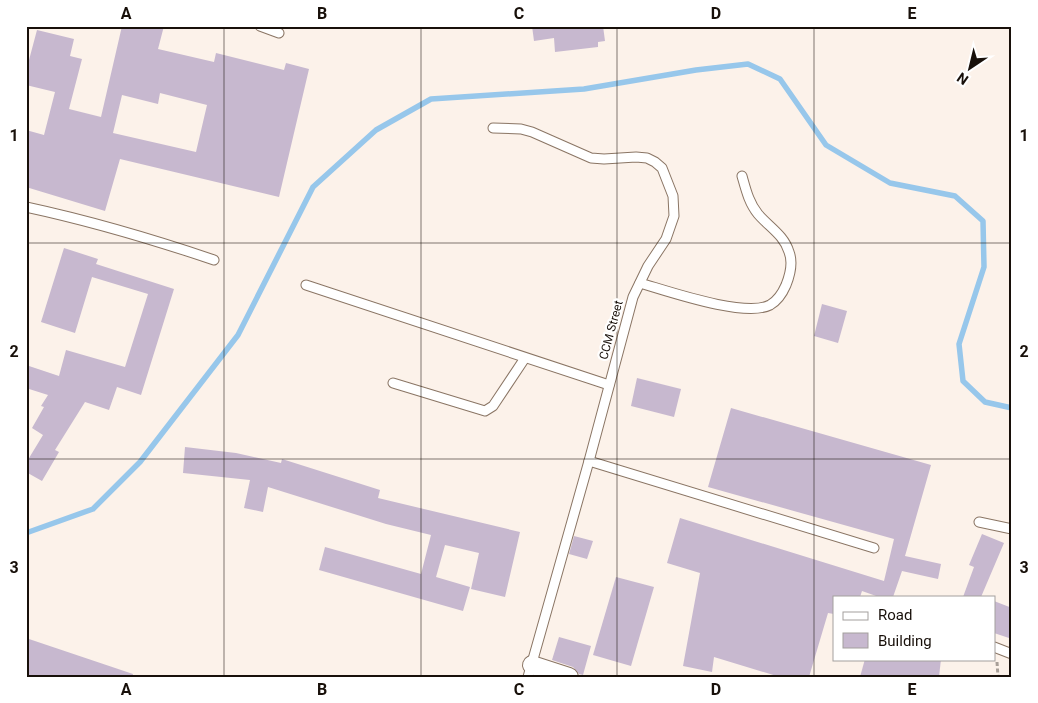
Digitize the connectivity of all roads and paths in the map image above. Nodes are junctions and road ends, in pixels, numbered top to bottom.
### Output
1 (260, 26) edge
2 (278, 33) dead end
3 (493, 128) dead end
4 (742, 176) dead end
5 (26, 206) edge
6 (214, 260) dead end
7 (640, 283) junction
8 (306, 285) dead end
9 (525, 358) junction
10 (393, 383) dead end
11 (609, 385) junction
12 (589, 461) junction
13 (979, 522) dead end
14 (1012, 529) edge
15 (874, 548) dead end
16 (996, 648) edge
17 (1012, 654) edge
18 (530, 671) edge
19 (569, 677) edge

1 - 2 lane
3 - 7 lane, CCM Street
4 - 7 lane
5 - 6 lane
7 - 11 lane, CCM Street
8 - 9 lane
9 - 10 lane
9 - 11 lane
11 - 12 lane, CCM Street
12 - 15 lane
12 - 18 lane, CCM Street
13 - 14 lane
16 - 17 lane
18 - 19 street

